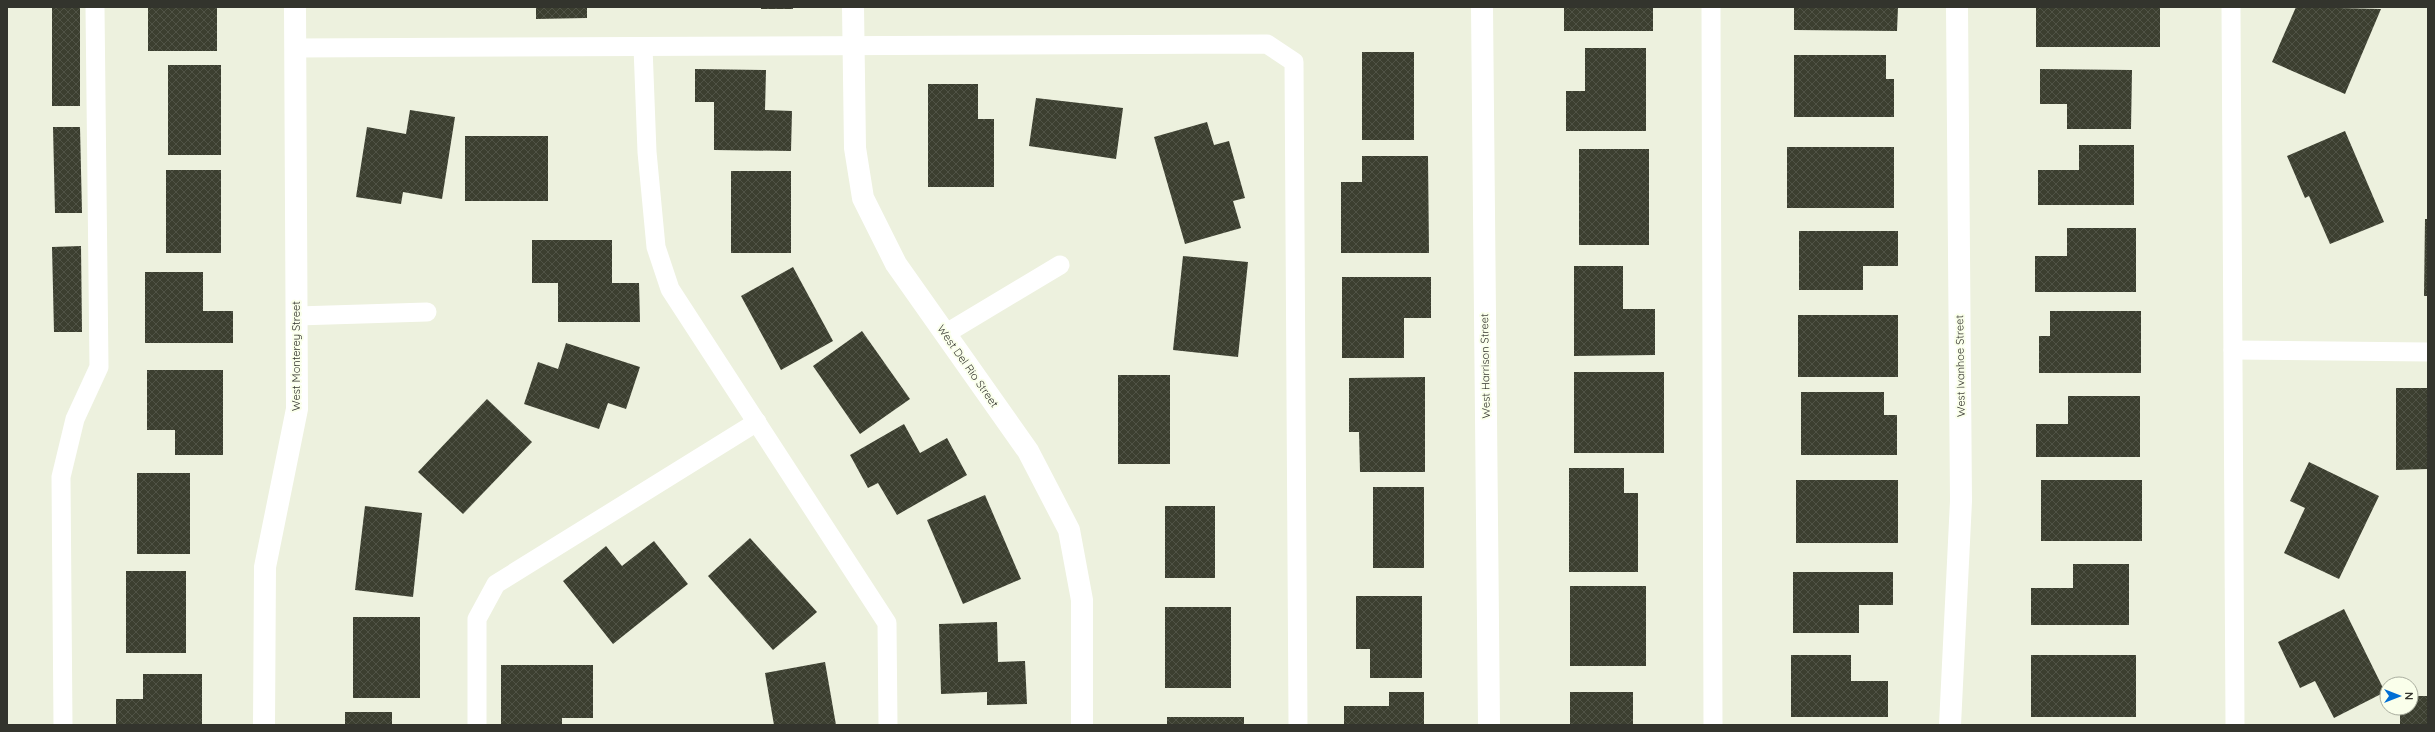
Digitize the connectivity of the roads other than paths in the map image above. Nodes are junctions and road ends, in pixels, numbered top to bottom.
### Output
1 (96, 7) edge
2 (295, 7) edge
3 (853, 7) edge
4 (1482, 7) edge
5 (1711, 7) edge
6 (1957, 7) edge
7 (2231, 7) edge
8 (853, 45) junction
9 (643, 47) junction
10 (295, 48) junction
11 (1060, 265) dead end
12 (428, 312) dead end
13 (297, 316) junction
14 (945, 334) junction
15 (2233, 350) junction
16 (2428, 352) edge
17 (757, 422) junction
18 (63, 725) edge
19 (264, 725) edge
20 (477, 725) edge
21 (888, 725) edge
22 (1082, 725) edge
23 (1298, 725) edge
24 (1489, 725) edge
25 (1713, 725) edge
26 (1950, 725) edge
27 (2235, 725) edge

1 - 18 lane
2 - 10 street, West Monterey Street
3 - 8 street, West Del Rio Street
4 - 24 street, West Harrison Street
5 - 25 lane
6 - 26 street, West Ivanhoe Street
7 - 15 lane
8 - 9 lane
8 - 14 street, West Del Rio Street
8 - 23 lane
9 - 10 lane
9 - 17 lane
10 - 13 street, West Monterey Street
11 - 14 lane
12 - 13 lane
13 - 19 street, West Monterey Street
14 - 22 street, West Del Rio Street
15 - 16 lane
15 - 27 lane
17 - 20 lane
17 - 21 lane

